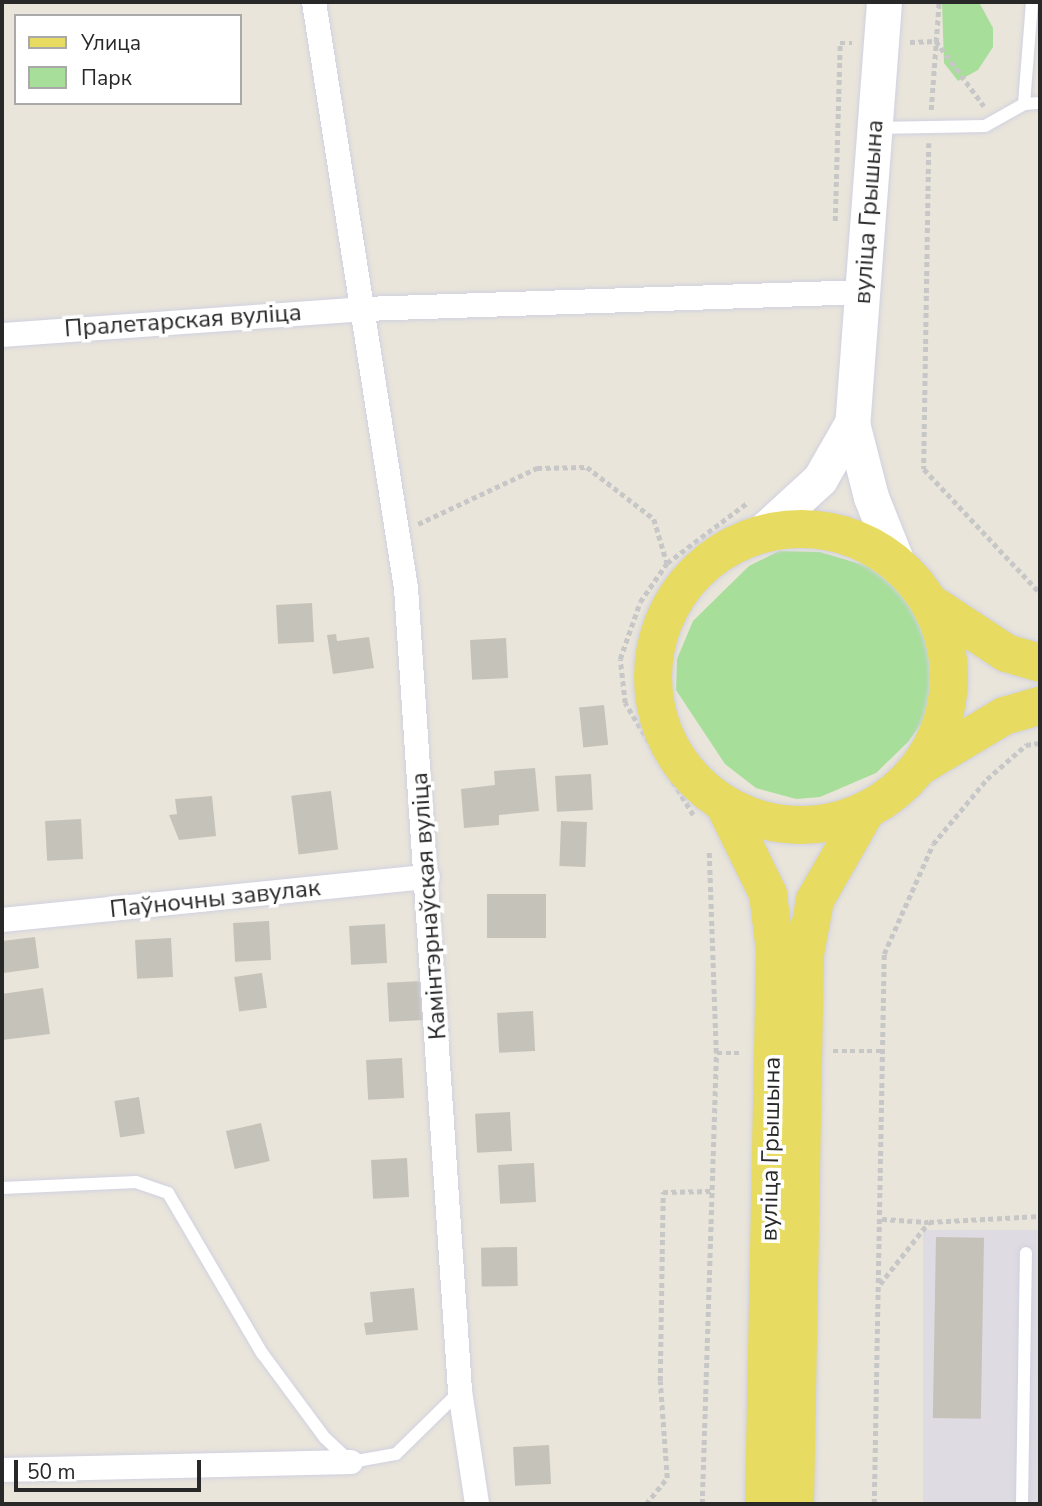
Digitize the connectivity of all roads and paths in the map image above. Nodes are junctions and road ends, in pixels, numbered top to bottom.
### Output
1 (314, 2) edge
2 (884, 2) edge
3 (939, 2) edge
4 (1032, 2) edge
5 (936, 41) junction
6 (880, 43) junction
7 (1040, 103) edge
8 (1024, 104) junction
9 (995, 121) junction
10 (929, 127) junction
11 (876, 128) junction
12 (835, 237) dead end
13 (864, 292) junction
14 (364, 309) junction
15 (2, 335) edge
16 (852, 423) junction
17 (760, 497) dead end
18 (398, 533) junction
19 (760, 534) junction
20 (667, 563) junction
21 (898, 565) junction
22 (1040, 593) edge
23 (930, 603) junction
24 (1040, 663) edge
25 (1040, 706) edge
26 (1040, 743) edge
27 (922, 765) junction
28 (866, 811) junction
29 (711, 821) junction
30 (428, 877) junction
31 (2, 920) edge
32 (826, 1051) dead end
33 (884, 1051) junction
34 (716, 1053) junction
35 (744, 1053) dead end
36 (2, 1188) edge
37 (712, 1191) junction
38 (1040, 1216) edge
39 (882, 1219) junction
40 (929, 1222) junction
41 (1026, 1253) dead end
42 (880, 1285) junction
43 (460, 1391) junction
44 (351, 1462) junction
45 (2, 1470) edge
46 (477, 1504) edge
47 (646, 1504) edge
48 (702, 1504) edge
49 (765, 1504) edge
50 (795, 1504) edge
51 (874, 1504) edge
52 (1022, 1504) edge

1 - 14 street, Камінтэрнаўская вуліца
2 - 6 street, вуліца Грышына
3 - 5 path
4 - 8 lane
5 - 6 path
5 - 9 path
5 - 10 path
6 - 11 street, вуліца Грышына
6 - 12 path
7 - 8 lane
8 - 9 lane
9 - 10 lane
10 - 11 lane
10 - 22 path
11 - 13 street, вуліца Грышына
13 - 14 street, Пралетарская вуліца
13 - 16 street, вуліца Грышына
14 - 15 street, Пралетарская вуліца
14 - 18 street, Камінтэрнаўская вуліца
16 - 19 street
16 - 21 street
17 - 20 path
18 - 20 path
18 - 30 street, Камінтэрнаўская вуліца
19 - 21 main road
19 - 29 main road
20 - 29 path
21 - 23 main road
23 - 24 main road
23 - 27 main road
25 - 27 main road
26 - 33 path
27 - 28 main road
28 - 29 main road
28 - 50 main road, вуліца Грышына
29 - 34 path
29 - 49 main road, вуліца Грышына
30 - 31 street, Паўночны завулак
30 - 43 street, Камінтэрнаўская вуліца
32 - 33 path
33 - 39 path
34 - 35 path
34 - 37 path
36 - 44 lane
37 - 47 path
37 - 48 path
38 - 40 path
39 - 40 path
39 - 42 path
40 - 42 path
41 - 52 lane
42 - 51 path
43 - 44 lane
43 - 46 street, Камінтэрнаўская вуліца
44 - 45 street

